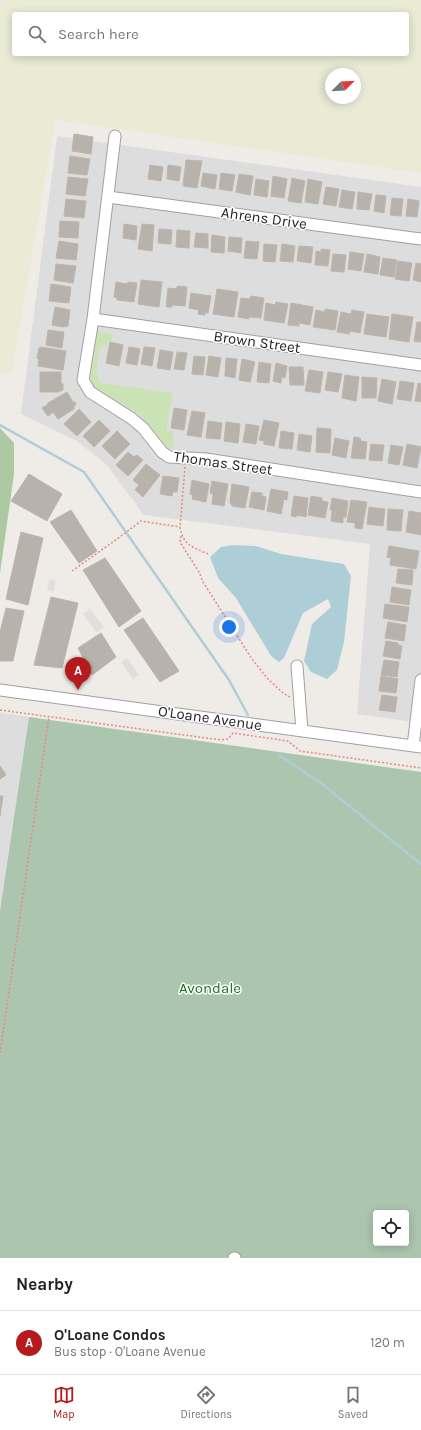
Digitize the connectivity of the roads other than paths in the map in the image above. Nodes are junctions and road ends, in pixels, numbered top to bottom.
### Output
1 (115, 136) dead end
2 (108, 197) junction
3 (421, 239) edge
4 (93, 319) junction
5 (421, 364) edge
6 (421, 492) edge
7 (297, 666) dead end
8 (421, 680) edge
9 (0, 690) edge
10 (302, 731) junction
11 (417, 746) edge

1 - 2 street, Thomas Street
2 - 3 street, Ahrens Drive
2 - 4 street, Thomas Street
4 - 5 street, Brown Street
4 - 6 street, Thomas Street
7 - 10 street
8 - 11 street
9 - 10 street, O'Loane Avenue
10 - 11 street, O'Loane Avenue

